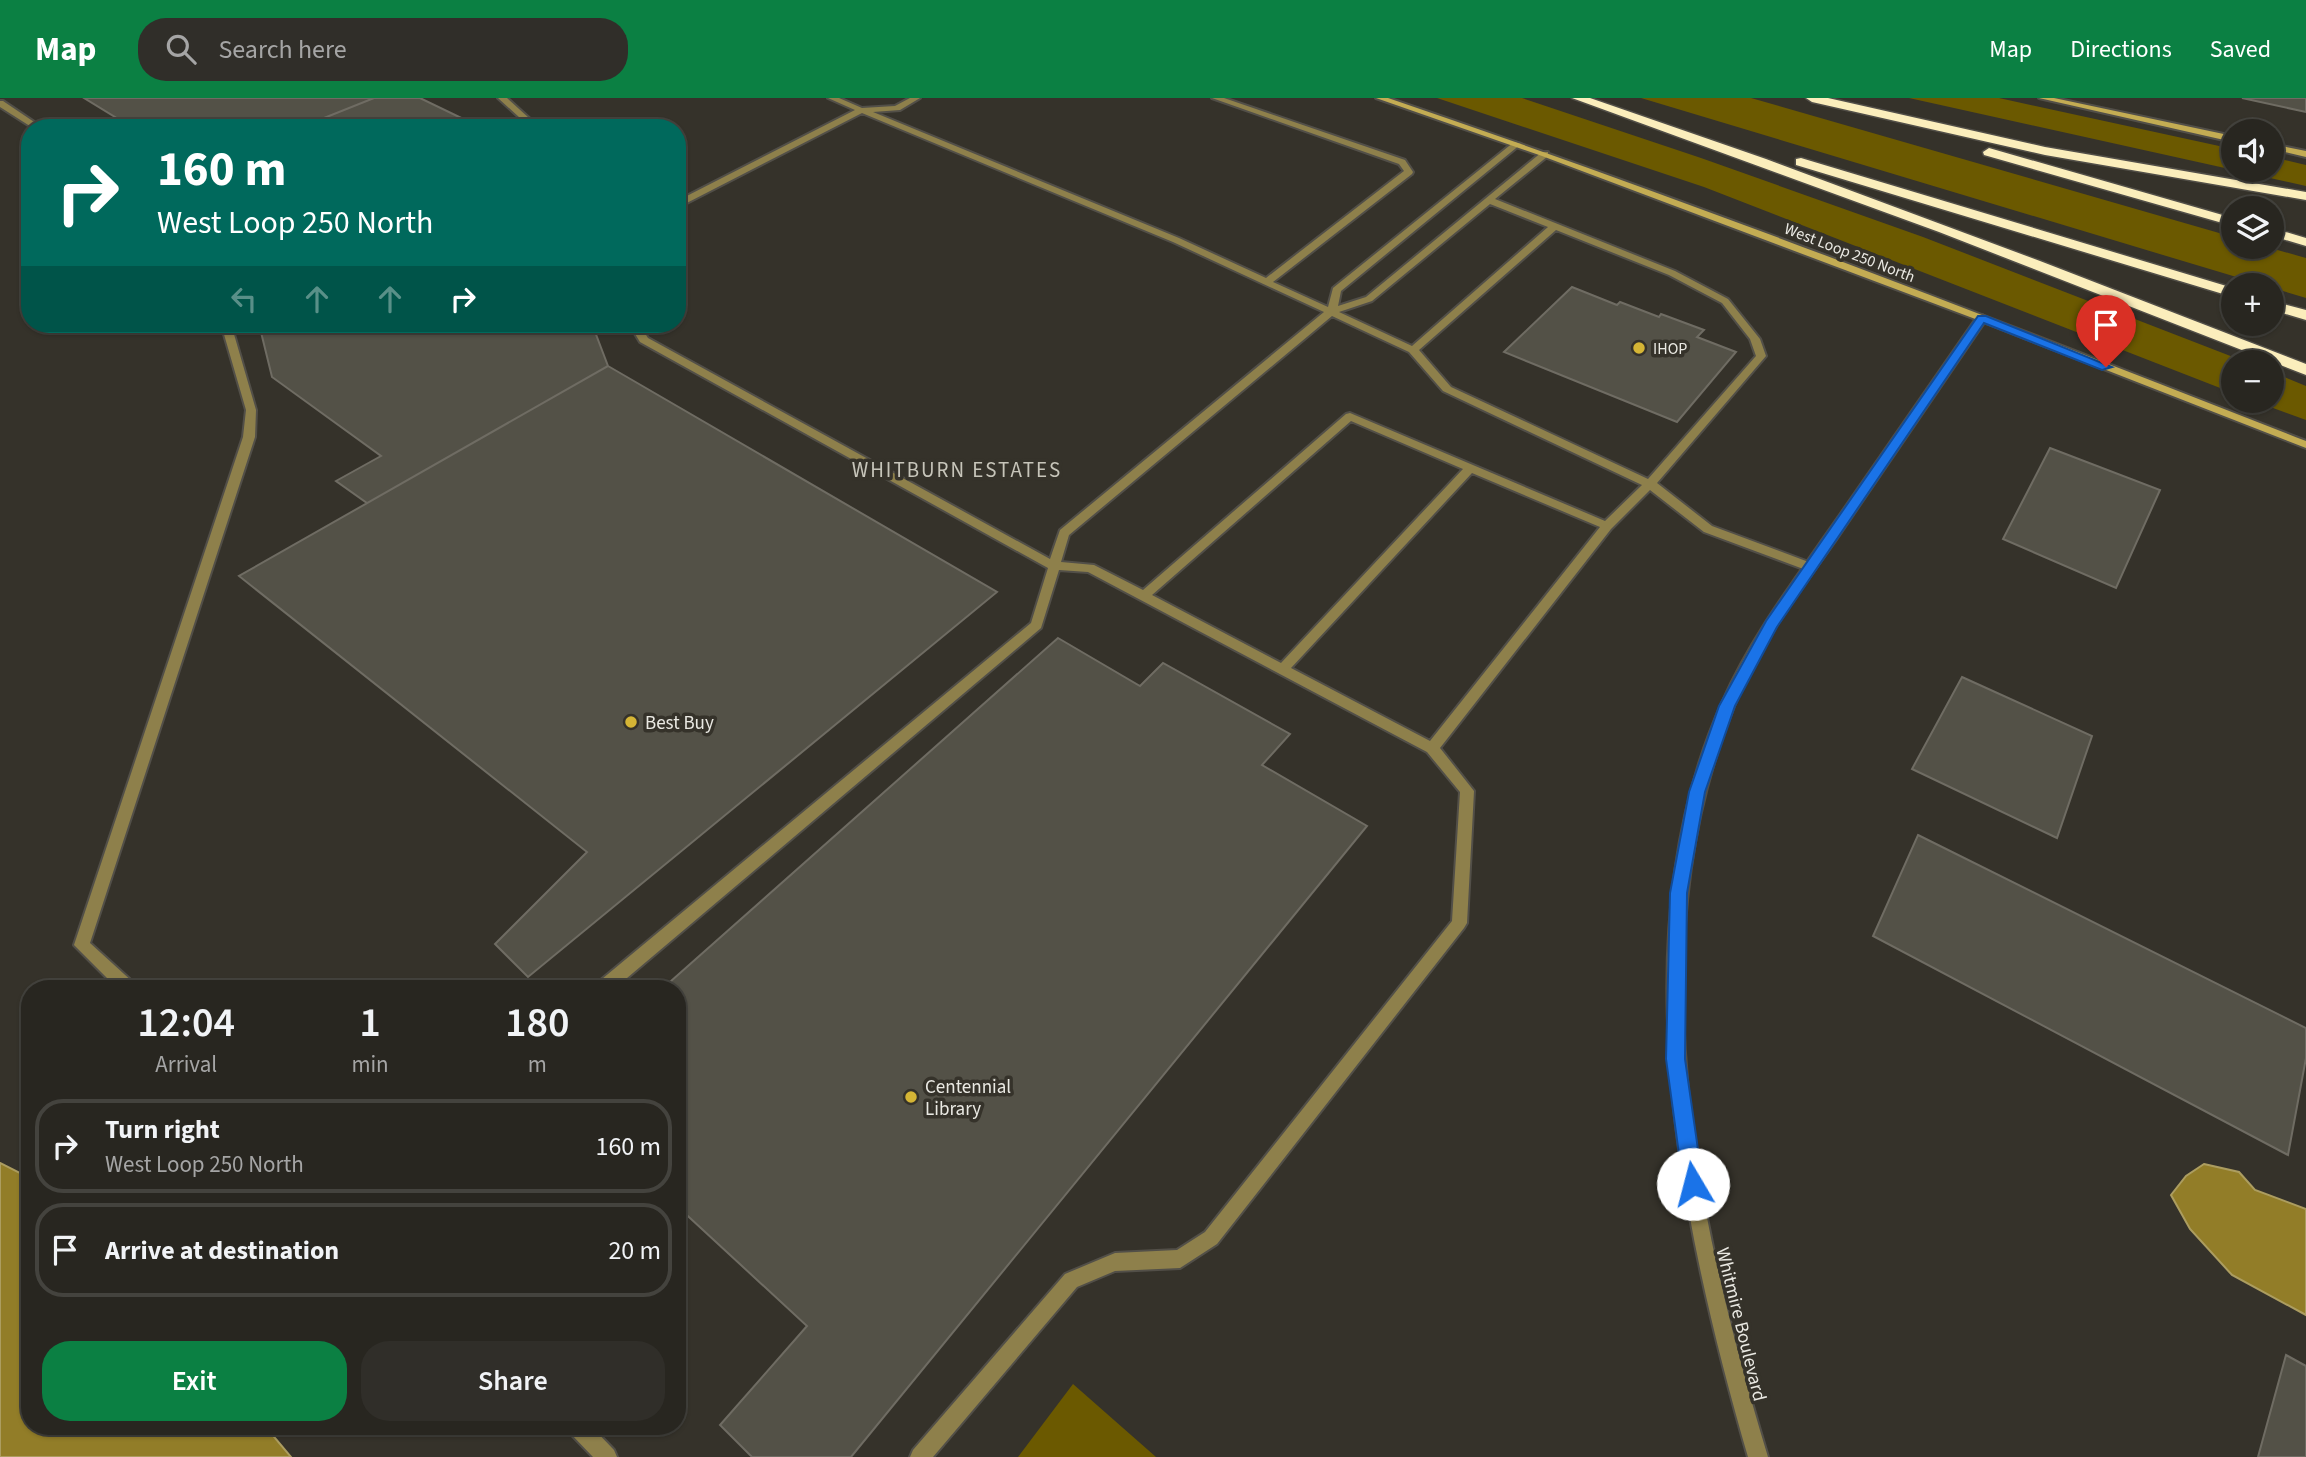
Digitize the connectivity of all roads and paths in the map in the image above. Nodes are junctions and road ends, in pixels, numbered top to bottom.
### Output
1 (502, 98) edge
2 (832, 98) edge
3 (868, 98) edge
4 (916, 98) edge
5 (1216, 98) edge
6 (1380, 98) edge
7 (1578, 98) edge
8 (1592, 98) edge
9 (1800, 98) edge
10 (1812, 98) edge
11 (2043, 98) edge
12 (0, 103) edge
13 (862, 110) junction
14 (25, 119) edge
15 (526, 119) edge
16 (2221, 136) edge
17 (1517, 144) junction
18 (2284, 150) edge
19 (1545, 154) junction
20 (2306, 155) edge
21 (2306, 196) edge
22 (686, 200) edge
23 (1489, 201) junction
24 (2221, 219) edge
25 (1555, 227) junction
26 (2284, 236) edge
27 (2306, 242) edge
28 (1268, 281) junction
29 (2221, 289) edge
30 (2284, 309) edge
31 (1332, 311) junction
32 (2306, 315) edge
33 (1982, 318) junction
34 (229, 333) edge
35 (640, 333) edge
36 (1413, 350) junction
37 (2306, 370) edge
38 (2306, 445) edge
39 (1470, 468) junction
40 (1650, 484) junction
41 (1607, 526) junction
42 (1054, 566) junction
43 (1811, 567) junction
44 (1144, 596) junction
45 (1283, 669) junction
46 (1432, 748) junction
47 (119, 980) edge
48 (613, 980) edge
49 (586, 1435) edge
50 (607, 1457) edge
51 (920, 1457) edge
52 (1758, 1457) edge

1 - 15 street
2 - 13 street
3 - 13 street
4 - 13 street
5 - 28 street
6 - 17 main road, West Loop 250 North
7 - 37 highway
8 - 29 highway
9 - 24 highway
10 - 21 highway
11 - 16 main road
12 - 14 street
13 - 22 street
13 - 28 street
17 - 19 main road, West Loop 250 North
17 - 31 street
18 - 20 main road
19 - 23 street
19 - 33 main road, West Loop 250 North
23 - 25 street
23 - 31 street
25 - 36 street
25 - 40 street
26 - 27 highway
28 - 31 street
30 - 32 highway
31 - 36 street
31 - 42 street
33 - 38 main road, West Loop 250 North
33 - 43 street, Whitmire Boulevard
34 - 47 street
35 - 42 street
36 - 40 street
39 - 41 street
39 - 44 street
39 - 45 street
40 - 41 street
40 - 43 street
41 - 46 street
42 - 44 street
42 - 48 street
43 - 52 street, Whitmire Boulevard
44 - 45 street
45 - 46 street
46 - 51 street
49 - 50 street

